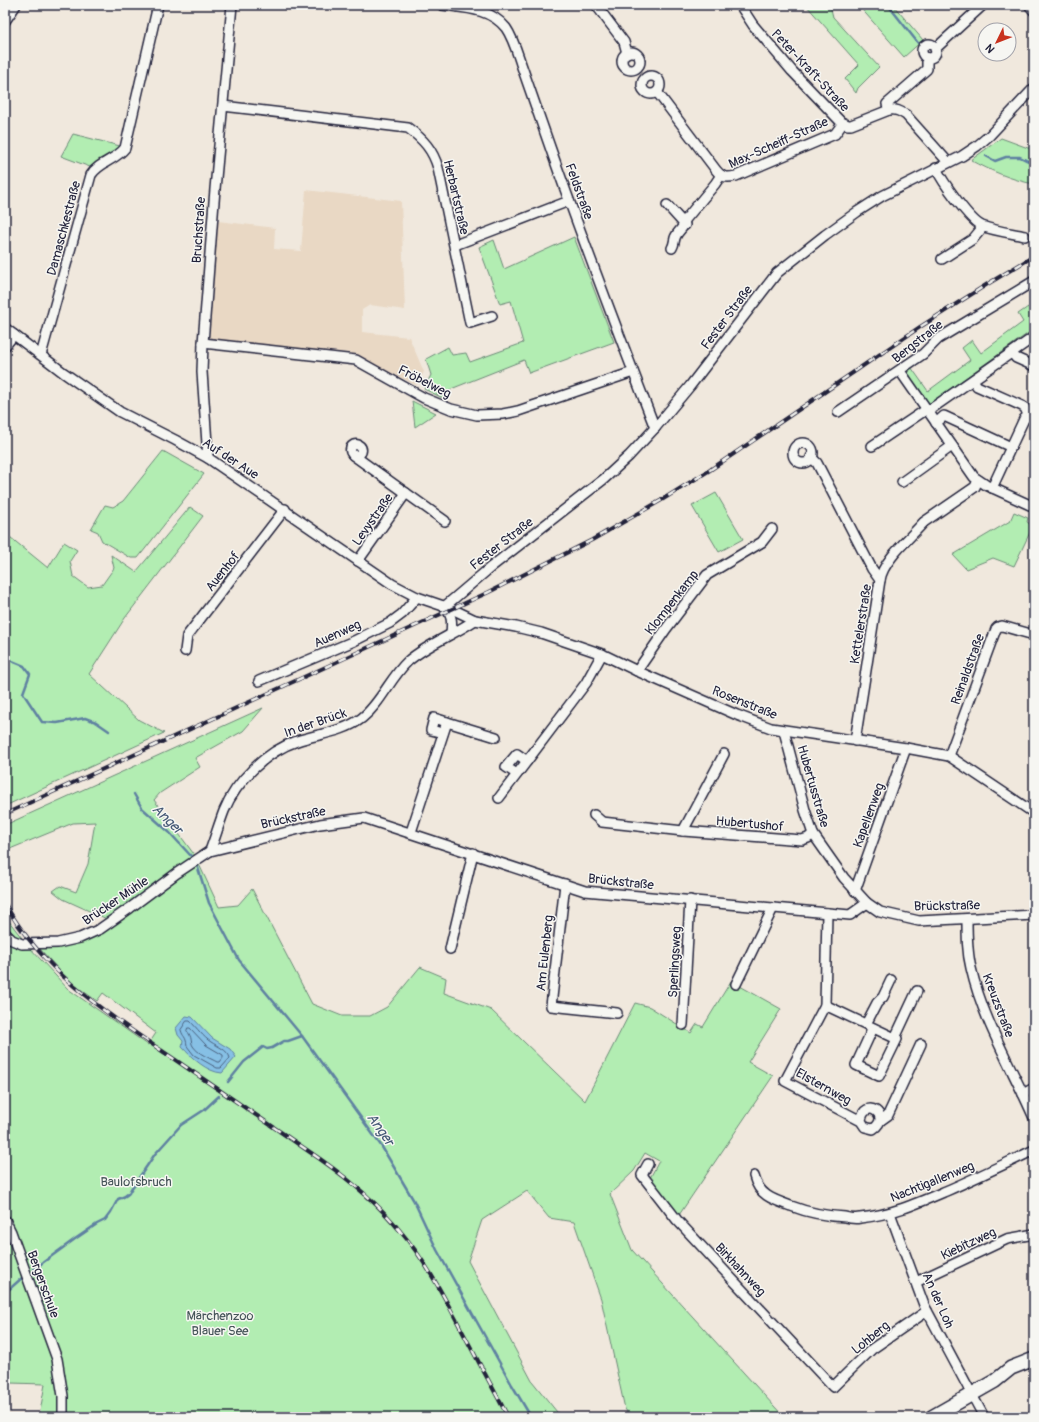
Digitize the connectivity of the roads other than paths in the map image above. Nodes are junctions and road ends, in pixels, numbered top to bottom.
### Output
1 (16, 5) edge
2 (158, 5) edge
3 (232, 5) edge
4 (442, 5) edge
5 (596, 5) edge
6 (740, 5) edge
7 (983, 5) edge
8 (1029, 5) edge
9 (1034, 11) edge
10 (5, 21) edge
11 (627, 53) junction
12 (642, 72) junction
13 (1034, 88) edge
14 (657, 92) junction
15 (223, 106) junction
16 (889, 110) junction
17 (843, 123) junction
18 (948, 162) junction
19 (936, 168) junction
20 (721, 175) junction
21 (569, 201) junction
22 (667, 205) dead end
23 (685, 225) junction
24 (983, 227) junction
25 (1025, 236) dead end
26 (455, 245) junction
27 (672, 248) dead end
28 (942, 259) dead end
29 (1034, 281) edge
30 (492, 316) dead end
31 (5, 328) edge
32 (14, 335) junction
33 (1034, 337) edge
34 (203, 344) junction
35 (5, 346) edge
36 (1012, 353) junction
37 (41, 355) junction
38 (1034, 366) edge
39 (900, 371) junction
40 (633, 372) junction
41 (973, 380) junction
42 (928, 410) junction
43 (838, 412) dead end
44 (1031, 415) edge
45 (936, 423) junction
46 (655, 428) junction
47 (872, 446) dead end
48 (952, 446) junction
49 (1011, 447) junction
50 (353, 455) dead end
51 (811, 457) dead end
52 (208, 458) junction
53 (978, 480) junction
54 (902, 482) dead end
55 (992, 488) junction
56 (406, 493) junction
57 (1032, 506) dead end
58 (285, 509) junction
59 (445, 521) dead end
60 (772, 529) dead end
61 (358, 560) junction
62 (880, 580) junction
63 (461, 591) junction
64 (417, 597) junction
65 (444, 607) junction
66 (466, 616) junction
67 (475, 620) junction
68 (451, 634) junction
69 (1034, 635) edge
70 (185, 651) dead end
71 (602, 654) junction
72 (637, 671) junction
73 (259, 681) dead end
74 (447, 722) junction
75 (784, 731) junction
76 (443, 733) junction
77 (496, 737) dead end
78 (855, 741) junction
79 (906, 748) junction
80 (724, 754) dead end
81 (949, 756) junction
82 (499, 798) dead end
83 (1034, 813) edge
84 (594, 815) dead end
85 (683, 831) junction
86 (411, 832) junction
87 (813, 834) junction
88 (210, 851) junction
89 (473, 853) junction
90 (565, 884) junction
91 (855, 891) junction
92 (690, 900) junction
93 (867, 903) junction
94 (773, 908) junction
95 (827, 913) junction
96 (1034, 915) edge
97 (967, 919) junction
98 (5, 933) edge
99 (450, 949) dead end
100 (891, 980) dead end
101 (736, 984) dead end
102 (917, 991) dead end
103 (825, 1005) junction
104 (617, 1013) dead end
105 (684, 1025) dead end
106 (870, 1026) junction
107 (895, 1038) junction
108 (921, 1044) dead end
109 (1034, 1088) edge
110 (1024, 1094) junction
111 (1034, 1118) edge
112 (881, 1120) junction
113 (860, 1121) junction
114 (1034, 1150) edge
115 (648, 1164) dead end
116 (754, 1176) dead end
117 (890, 1212) junction
118 (5, 1220) edge
119 (1034, 1234) edge
120 (916, 1282) junction
121 (927, 1310) junction
122 (1034, 1359) edge
123 (1034, 1368) edge
124 (995, 1381) junction
125 (833, 1387) joint
126 (972, 1394) junction
127 (63, 1417) edge
128 (932, 1417) edge
129 (984, 1417) edge

1 - 10 street
2 - 37 street, Damaschkestraße
3 - 15 street, Bruchstraße
4 - 21 street, Feldstraße
5 - 11 street
6 - 17 street, Peter-Kraft-Straße
7 - 16 street
8 - 9 street
11 - 12 street
11 - 12 street
12 - 14 street, Max-Scheiff-Straße
12 - 14 street, Max-Scheiff-Straße
13 - 18 street, Fester Straße
14 - 20 street, Max-Scheiff-Straße
15 - 26 street, Herbartstraße
15 - 34 street, Bruchstraße
16 - 17 street, Peter-Kraft-Straße
16 - 18 street
17 - 20 street, Max-Scheiff-Straße
18 - 19 street, Fester Straße
19 - 24 street
19 - 46 street, Fester Straße
20 - 23 street, Max-Scheiff-Straße
21 - 26 street
21 - 40 street, Feldstraße
22 - 23 street
23 - 27 street, Max-Scheiff-Straße
24 - 25 street
24 - 28 street
26 - 30 street, Herbartstraße
29 - 39 street, Bergstraße
31 - 32 street, Auf der Aue
32 - 35 street
32 - 37 street, Auf der Aue
33 - 36 street
34 - 40 street, Fröbelweg
34 - 52 street, Bruchstraße
36 - 38 street
36 - 41 street
37 - 52 street, Auf der Aue
39 - 42 street
39 - 43 street, Bergstraße
40 - 46 street, Feldstraße
41 - 42 street
41 - 44 street
42 - 45 street
42 - 47 street
44 - 49 street
45 - 48 street
45 - 49 street
46 - 63 street, Fester Straße
48 - 53 street
48 - 54 street
49 - 55 street
50 - 56 street, Levystraße
51 - 62 street, Kettelerstraße
52 - 58 street, Auf der Aue
53 - 55 street
53 - 62 street
55 - 57 street
56 - 59 street, Levystraße
56 - 61 street, Levystraße
58 - 61 street, Auf der Aue
58 - 70 street, Auenhof
60 - 72 street, Klompenkamp
61 - 64 street, Auf der Aue
62 - 78 street, Kettelerstraße
63 - 65 street, Fester Straße
63 - 66 street
64 - 65 street, Auf der Aue
64 - 73 street, Auenweg
65 - 66 street, Rosenstraße
65 - 68 street
66 - 67 street, Rosenstraße
67 - 68 street, In der Brück
67 - 71 street, Rosenstraße
68 - 88 street, In der Brück
69 - 81 street, Reinaldstraße
71 - 72 street, Rosenstraße
71 - 82 street
72 - 75 street, Rosenstraße
74 - 76 street
74 - 76 street
74 - 77 street
75 - 78 street, Rosenstraße
75 - 87 street, Hubertusstraße
76 - 86 street
78 - 79 street, Rosenstraße
79 - 81 street, Rosenstraße
79 - 91 street, Kapellenweg
80 - 85 street
81 - 83 street, Rosenstraße
84 - 85 street, Hubertushof
85 - 87 street, Hubertushof
86 - 88 street, Brückstraße
86 - 89 street, Brückstraße
87 - 91 street, Hubertusstraße
88 - 98 street, Brücker Mühle
89 - 90 street, Brückstraße
89 - 99 street
90 - 92 street, Brückstraße
90 - 104 street, Am Eulenberg
91 - 93 street, Hubertusstraße
92 - 94 street, Brückstraße
92 - 105 street, Sperlingsweg
93 - 95 street, Brückstraße
93 - 97 street, Brückstraße
94 - 95 street, Brückstraße
94 - 101 street
95 - 103 street, Elsternweg
96 - 97 street, Brückstraße
97 - 110 street, Kreuzstraße
100 - 106 street
102 - 107 street
103 - 106 street
103 - 113 street, Elsternweg
106 - 107 street
106 - 107 street
108 - 112 street, Elsternweg
109 - 110 street
110 - 111 street, Kreuzstraße
112 - 113 street, Elsternweg
112 - 113 street, Elsternweg
114 - 117 street, Nachtigallenweg
115 - 125 street, Birkhahnweg
116 - 117 street, Nachtigallenweg
117 - 120 street, An der Loh
118 - 127 street, Bergerschule
119 - 120 street, Kiebitzweg
120 - 121 street, An der Loh
121 - 125 street, Lohberg
121 - 126 street, An der Loh
122 - 124 main road
123 - 124 main road
124 - 126 main road
126 - 128 main road
126 - 129 street, An der Loh

